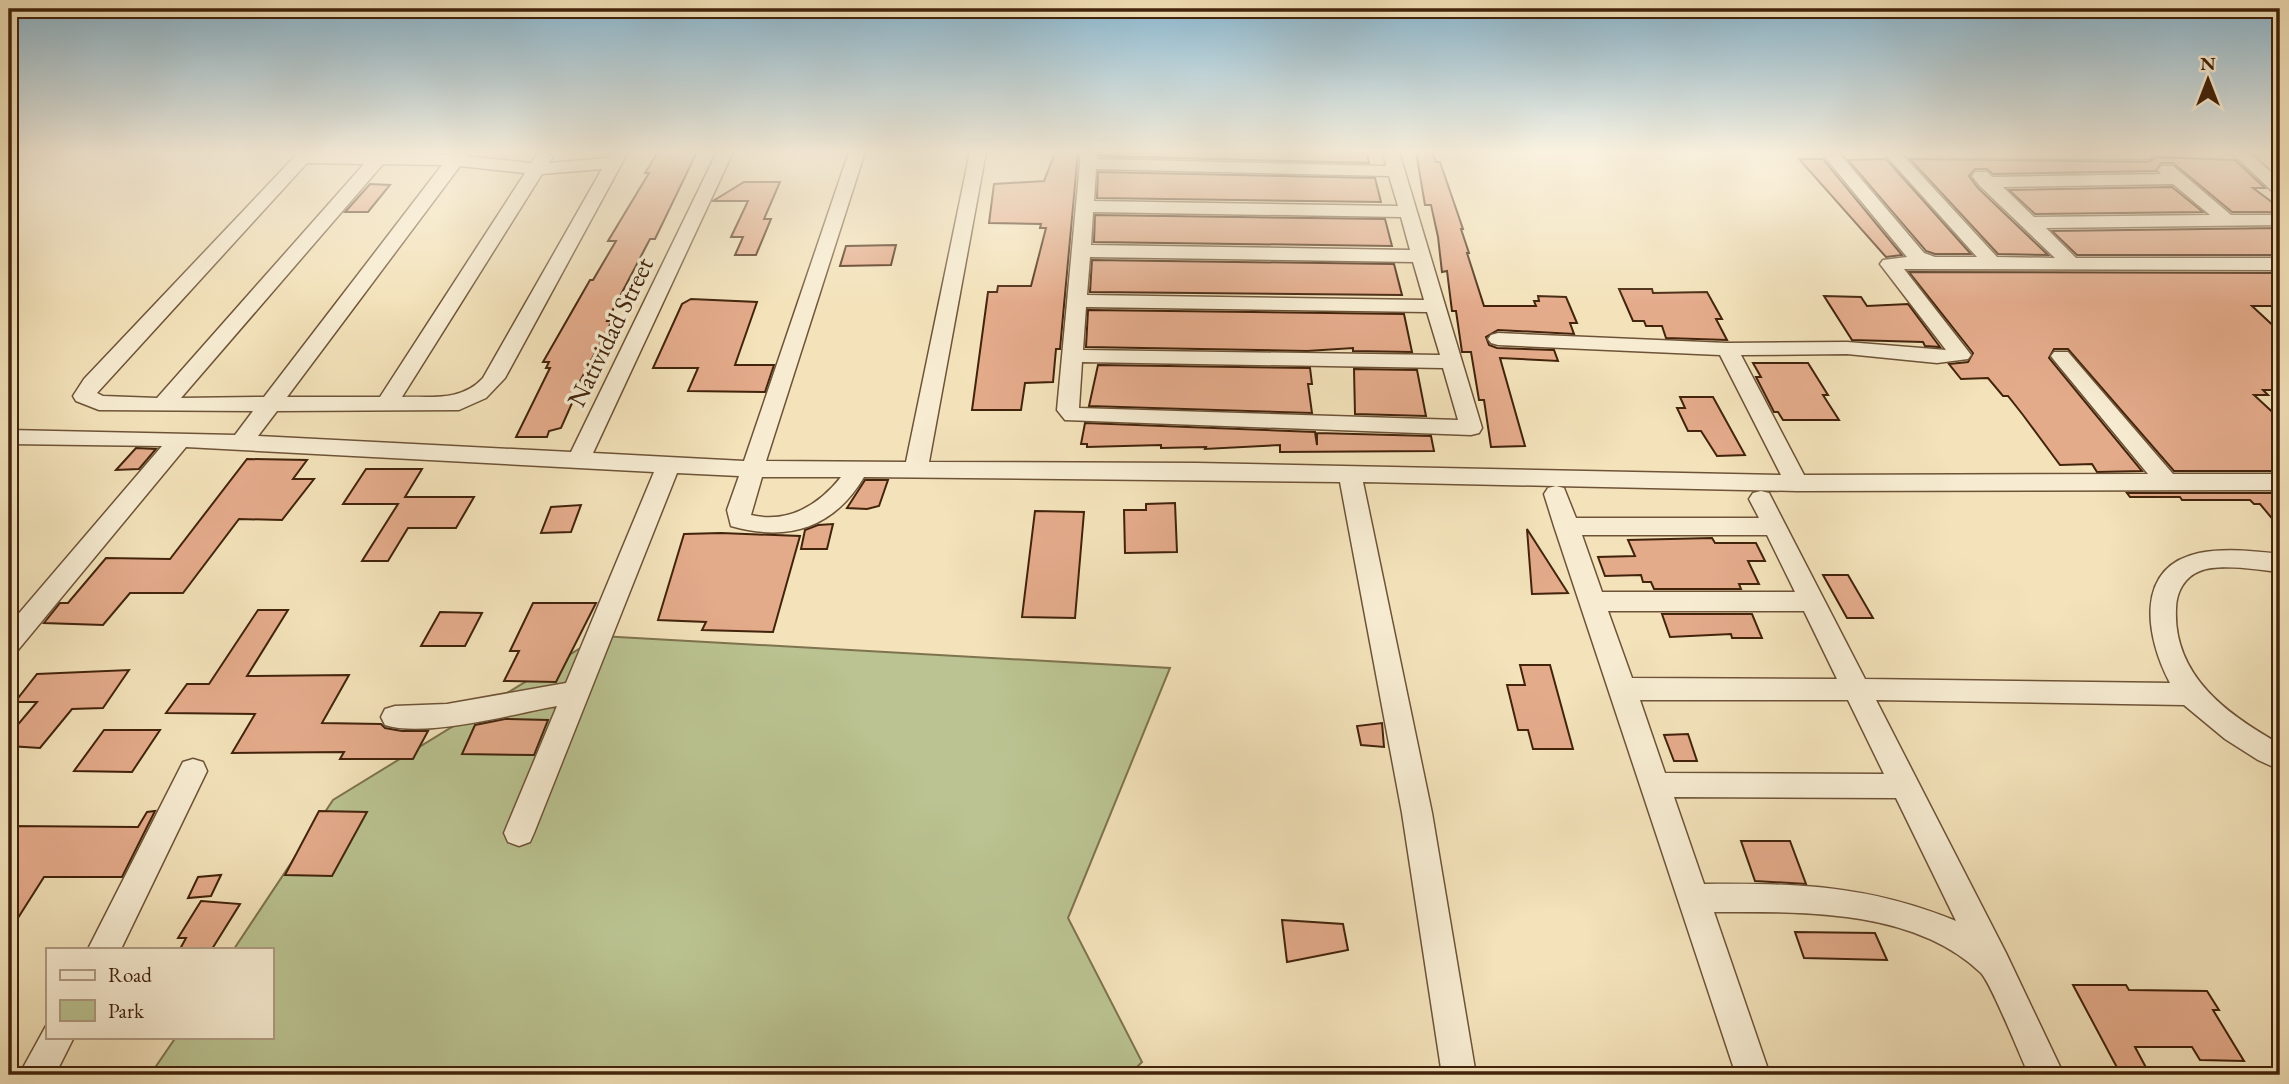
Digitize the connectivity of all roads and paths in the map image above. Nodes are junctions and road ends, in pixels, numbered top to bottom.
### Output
1 (261, 203) edge
2 (339, 203) edge
3 (423, 203) edge
4 (515, 203) edge
5 (591, 203) edge
6 (702, 203) edge
7 (840, 203) edge
8 (968, 203) edge
9 (1085, 203) edge
10 (1405, 203) edge
11 (1871, 203) edge
12 (1937, 203) edge
13 (2008, 203) edge
14 (2206, 203) edge
15 (1085, 206) junction
16 (1408, 212) junction
17 (2227, 220) junction
18 (2280, 220) edge
19 (2029, 223) junction
20 (1082, 251) junction
21 (1421, 256) junction
22 (1924, 261) junction
23 (1992, 263) junction
24 (2071, 263) junction
25 (2280, 264) edge
26 (1077, 301) junction
27 (1435, 306) junction
28 (1498, 339) dead end
29 (1727, 349) junction
30 (1072, 356) junction
31 (2061, 356) dead end
32 (1451, 362) junction
33 (270, 404) junction
34 (386, 404) junction
35 (163, 405) junction
36 (9, 438) edge
37 (180, 439) junction
38 (240, 443) junction
39 (579, 458) junction
40 (669, 464) junction
41 (916, 468) junction
42 (752, 469) junction
43 (857, 469) junction
44 (1350, 474) junction
45 (2167, 482) junction
46 (2280, 482) edge
47 (1797, 483) junction
48 (1556, 494) dead end
49 (1761, 499) dead end
50 (1566, 526) junction
51 (1776, 527) junction
52 (2280, 563) edge
53 (1591, 601) junction
54 (1812, 602) junction
55 (9, 643) edge
56 (1622, 689) junction
57 (1856, 690) junction
58 (577, 692) junction
59 (2191, 694) junction
60 (395, 717) dead end
61 (2280, 758) edge
62 (193, 771) dead end
63 (1654, 785) junction
64 (1904, 786) junction
65 (519, 834) dead end
66 (1693, 898) junction
67 (104, 948) edge
68 (1994, 964) junction
69 (56, 1038) edge
70 (36, 1075) edge
71 (1460, 1075) edge
72 (1753, 1075) edge
73 (2047, 1075) edge

1 - 35 street
2 - 35 street
3 - 33 street
4 - 34 street
5 - 34 street
6 - 39 street, Natividad Street
7 - 42 street
8 - 41 street
9 - 15 street
10 - 16 street
11 - 22 street
12 - 23 street
13 - 19 street
14 - 17 street
15 - 16 street
15 - 20 street
16 - 21 street
17 - 18 street
17 - 19 street
19 - 24 street
20 - 21 street
20 - 26 street
21 - 27 street
22 - 23 street
22 - 29 street
23 - 24 street
24 - 25 street
26 - 27 street
26 - 30 street
27 - 32 street
28 - 29 street
29 - 47 street
30 - 32 street
30 - 32 street
31 - 45 street
33 - 34 street
33 - 35 street
33 - 38 street
36 - 37 street
37 - 38 street
37 - 55 street
38 - 39 street
39 - 40 street
40 - 42 street
40 - 58 street
41 - 43 street
41 - 44 street
42 - 43 street
42 - 43 street
44 - 47 street
44 - 71 street
45 - 46 street
45 - 47 street
48 - 50 street
49 - 51 street
50 - 51 street
50 - 53 street
51 - 54 street
52 - 59 street
53 - 54 street
53 - 56 street
54 - 57 street
56 - 57 street
56 - 63 street
57 - 59 street
57 - 64 street
58 - 60 street
58 - 65 street
59 - 61 street
62 - 67 street
63 - 64 street
63 - 66 street
64 - 68 street
66 - 68 street
66 - 72 street
68 - 73 street
69 - 70 street

